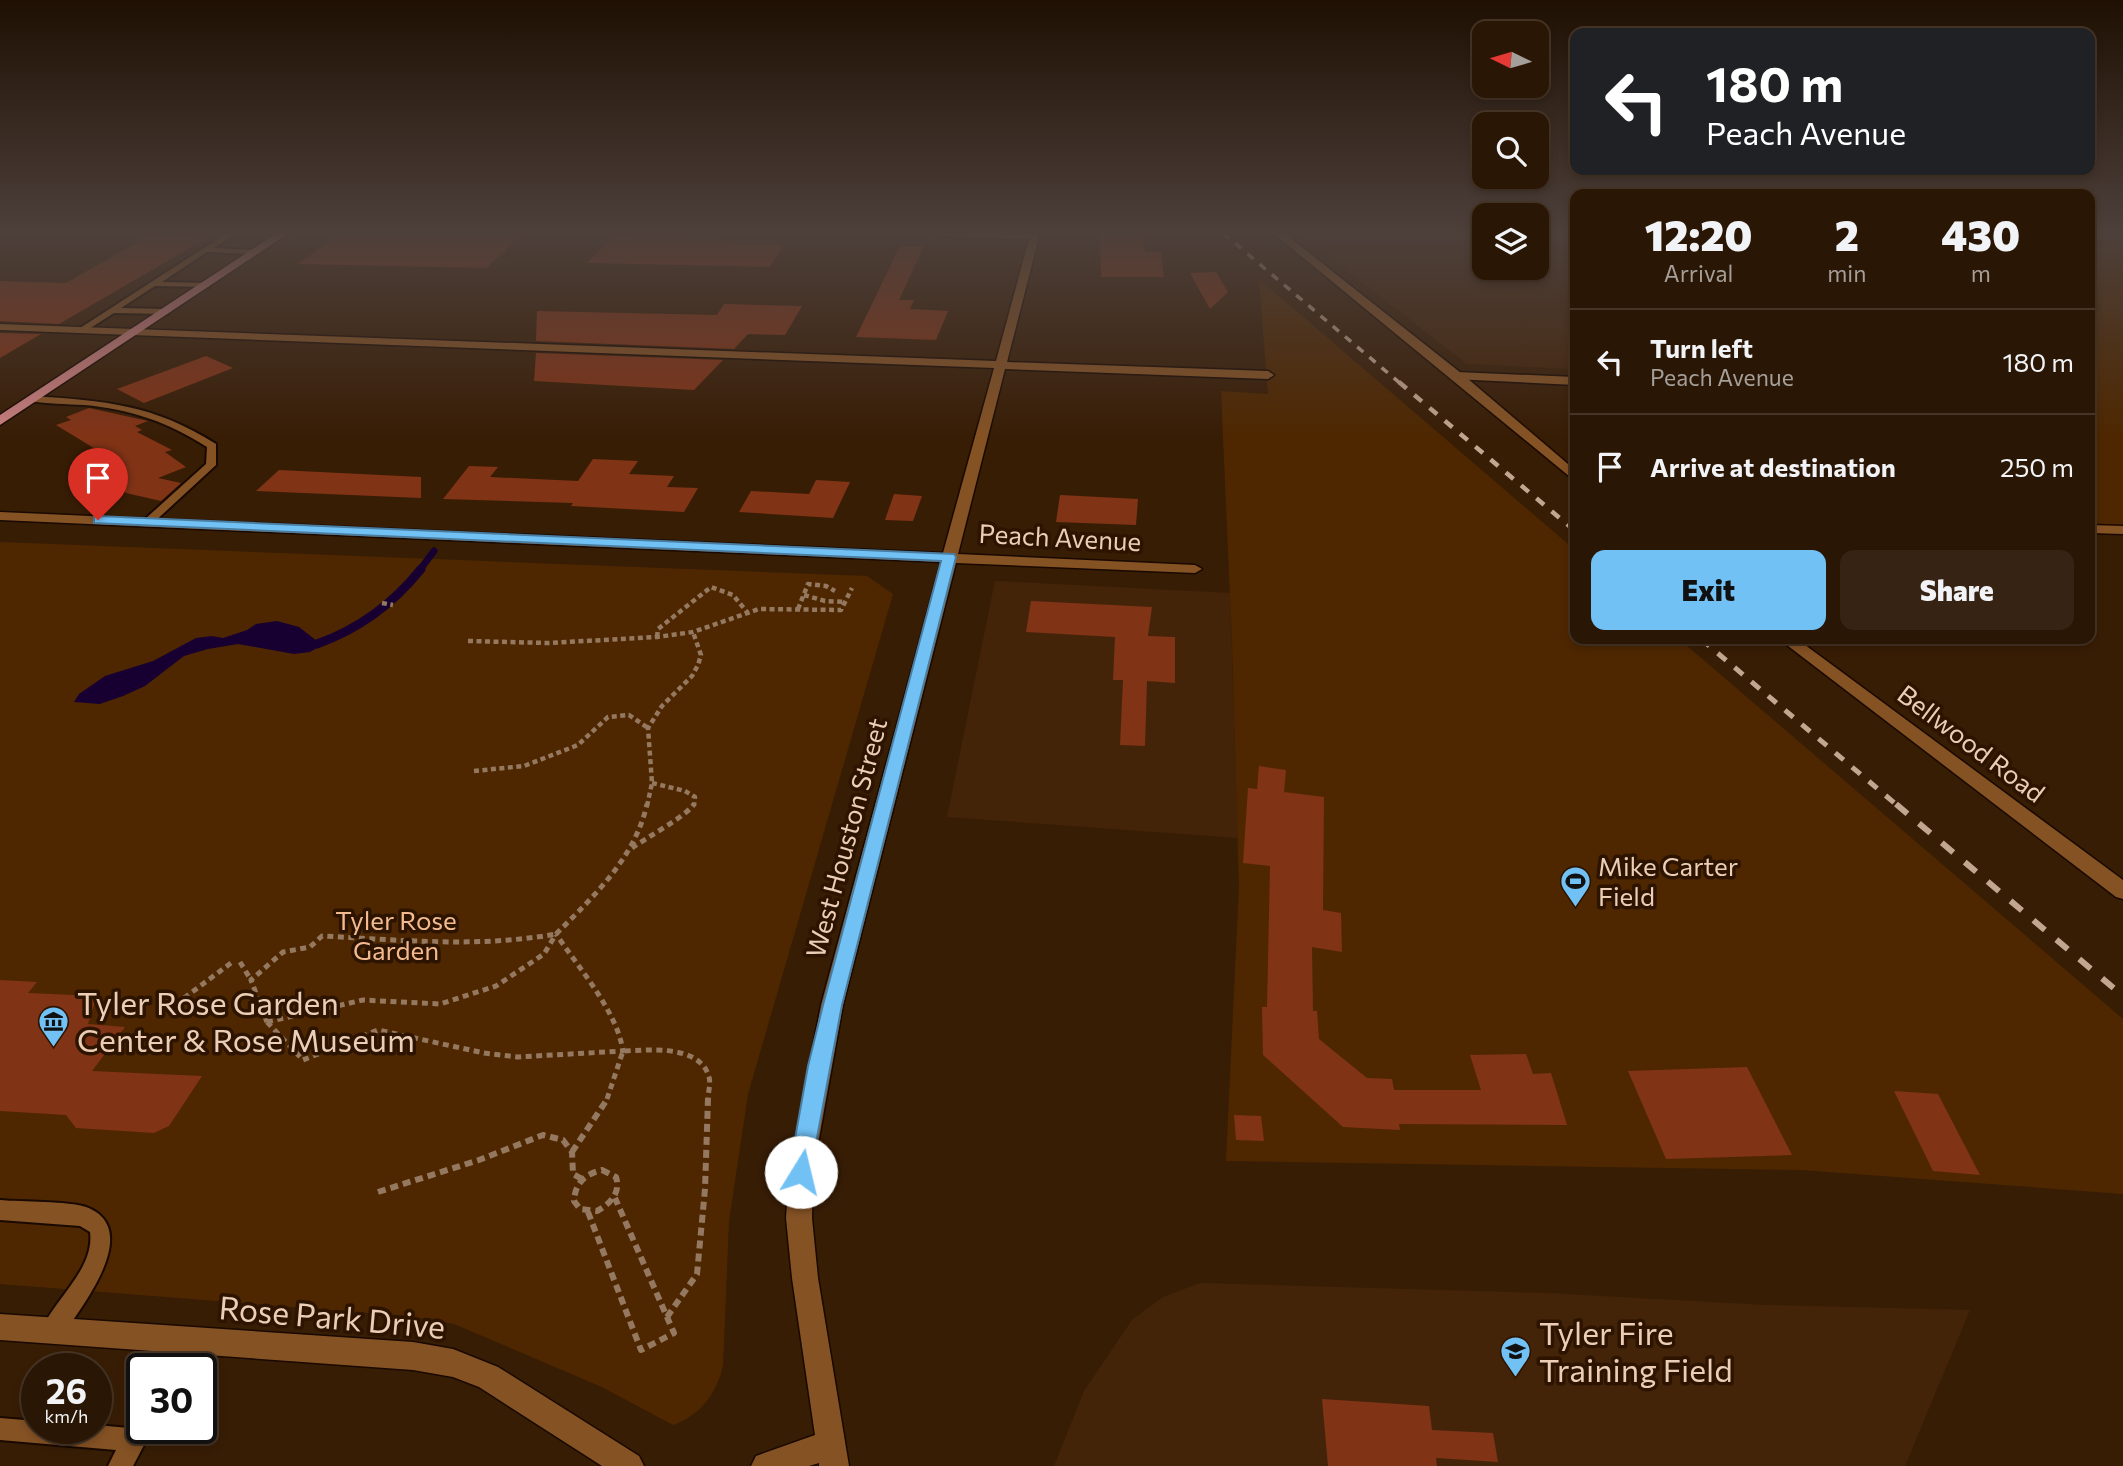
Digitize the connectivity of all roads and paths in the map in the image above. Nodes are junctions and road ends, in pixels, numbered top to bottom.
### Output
1 (126, 301) edge
2 (181, 301) edge
3 (1017, 301) edge
4 (1364, 301) edge
5 (112, 310) junction
6 (165, 312) junction
7 (0, 327) edge
8 (81, 330) junction
9 (135, 332) junction
10 (1001, 366) junction
11 (1268, 375) dead end
12 (1457, 376) junction
13 (1570, 381) edge
14 (33, 399) junction
15 (0, 421) edge
16 (1570, 473) edge
17 (0, 516) edge
18 (148, 522) junction
19 (2095, 529) edge
20 (2123, 530) edge
21 (949, 557) junction
22 (1195, 569) dead end
23 (852, 588) dead end
24 (835, 590) dead end
25 (804, 595) junction
26 (845, 602) junction
27 (382, 603) dead end
28 (393, 605) dead end
29 (798, 609) junction
30 (747, 612) junction
31 (693, 632) junction
32 (657, 637) junction
33 (468, 641) dead end
34 (1794, 644) edge
35 (648, 729) junction
36 (474, 771) dead end
37 (652, 783) junction
38 (631, 849) junction
39 (2123, 891) edge
40 (556, 934) junction
41 (240, 962) dead end
42 (231, 963) dead end
43 (251, 980) junction
44 (184, 998) dead end
45 (267, 1022) junction
46 (623, 1051) junction
47 (572, 1152) junction
48 (582, 1179) junction
49 (378, 1192) dead end
50 (615, 1198) junction
51 (0, 1210) edge
52 (588, 1212) junction
53 (667, 1317) junction
54 (0, 1327) edge
55 (52, 1331) junction
56 (193, 1340) junction
57 (186, 1353) edge
58 (0, 1429) edge
59 (126, 1434) edge
60 (133, 1444) edge
61 (832, 1455) edge
62 (120, 1466) edge
63 (629, 1466) edge
64 (766, 1466) edge

1 - 5 lane
2 - 6 main road
3 - 10 street, West Houston Street
4 - 12 street
5 - 6 lane
5 - 8 lane
6 - 9 main road
7 - 8 street
8 - 9 street
9 - 10 street
9 - 14 main road
10 - 11 street
10 - 21 street, West Houston Street
12 - 13 street
12 - 16 street
14 - 15 main road
14 - 18 lane
17 - 18 street, Peach Avenue
18 - 21 street, Peach Avenue
19 - 20 street
21 - 22 street, Peach Avenue
21 - 61 street, West Houston Street
23 - 26 path
24 - 25 path
25 - 26 path
25 - 29 path
26 - 29 path
27 - 28 path
29 - 30 path
30 - 31 path
30 - 32 path
31 - 32 path
31 - 35 path
32 - 33 path
34 - 39 street, Bellwood Road
35 - 36 path
35 - 37 path
37 - 38 path
37 - 38 path
38 - 40 path
40 - 43 path
40 - 45 path
40 - 46 path
41 - 43 path
42 - 44 path
43 - 45 path
45 - 46 path
46 - 47 path
46 - 53 path
47 - 48 path
47 - 49 path
48 - 50 path
48 - 52 path
50 - 52 path
50 - 53 path
51 - 55 lane
52 - 53 path
54 - 55 street, Rose Park Drive
55 - 56 street, Rose Park Drive
56 - 57 lane
56 - 63 street, Rose Park Drive
58 - 59 lane
60 - 62 lane
61 - 64 street

